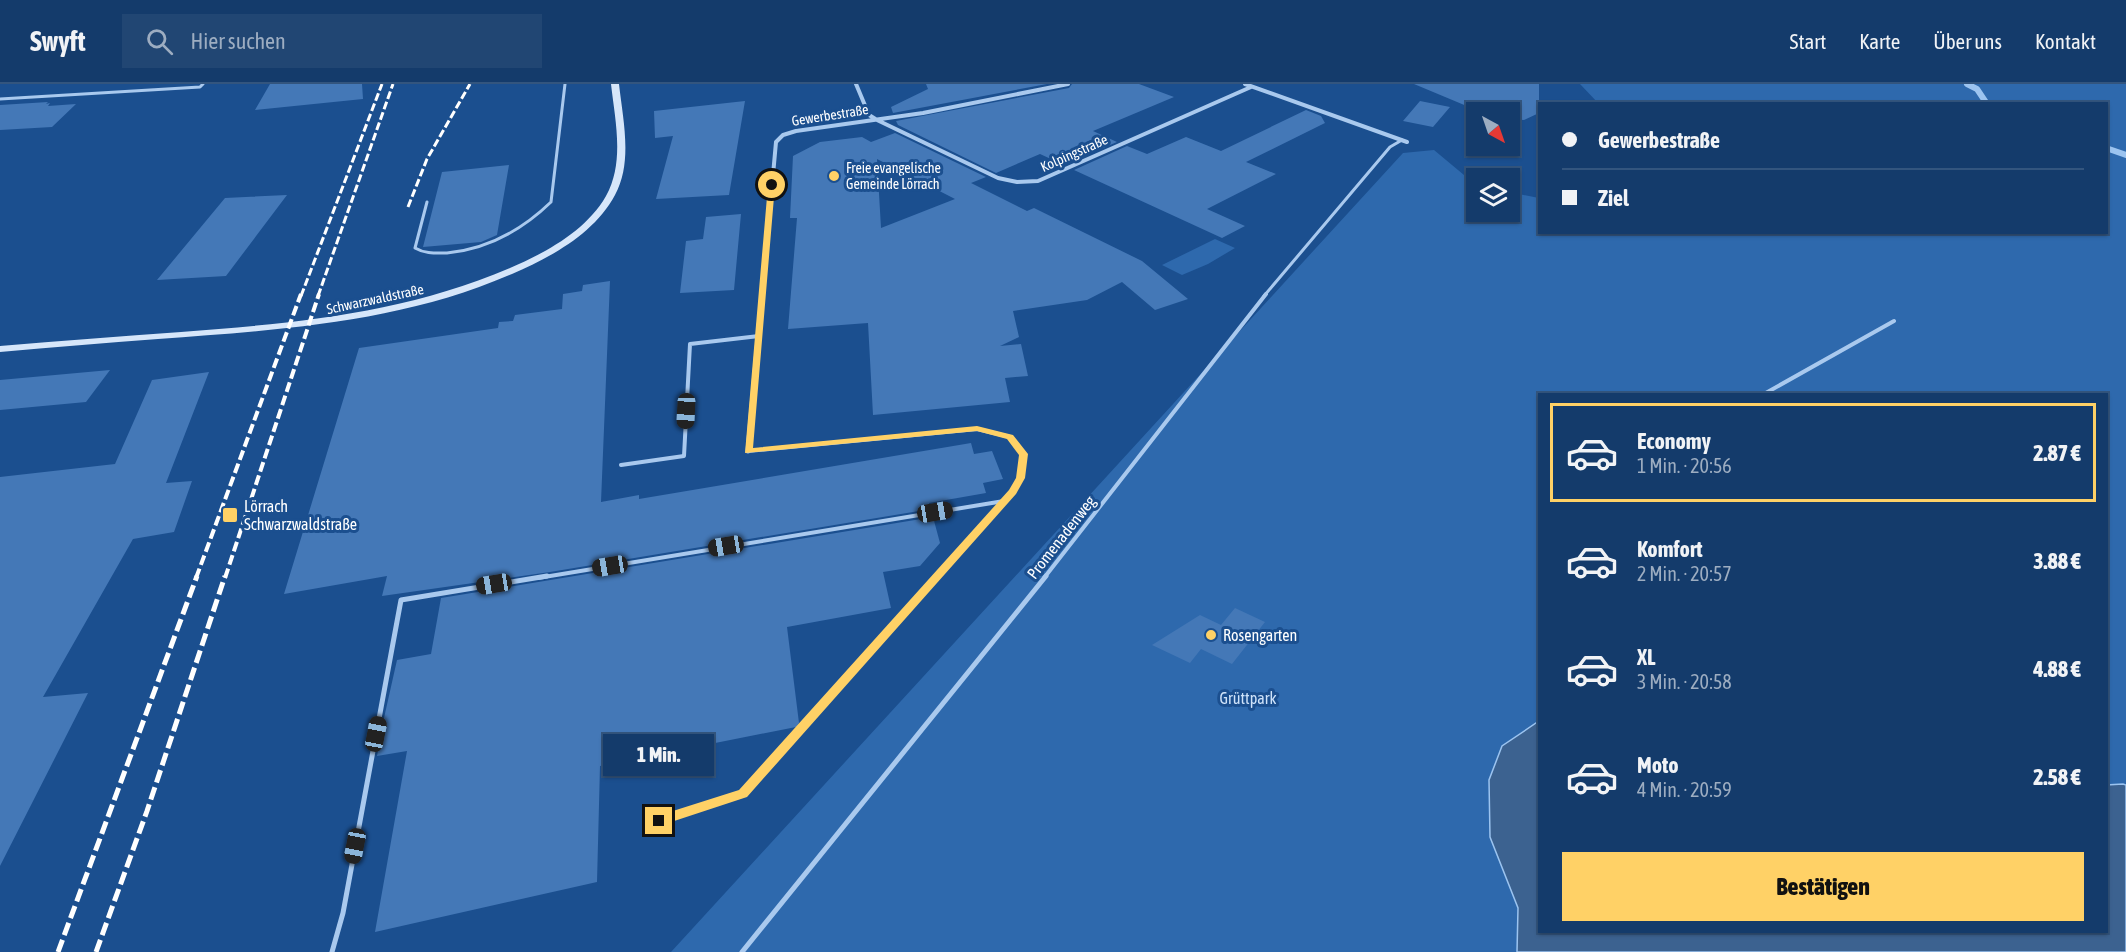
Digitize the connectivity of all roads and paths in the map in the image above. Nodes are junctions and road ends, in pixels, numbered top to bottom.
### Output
1 (203, 84) edge
2 (565, 84) edge
3 (615, 84) edge
4 (856, 84) edge
5 (1068, 84) edge
6 (1245, 84) edge
7 (1251, 87) junction
8 (0, 99) edge
9 (877, 120) junction
10 (1404, 141) joint
11 (427, 202) dead end
12 (1894, 321) dead end
13 (759, 336) junction
14 (0, 349) edge
15 (1766, 393) edge
16 (748, 451) joint
17 (621, 465) dead end
18 (1004, 501) junction
19 (659, 821) dead end
20 (332, 952) edge
21 (742, 952) edge

1 - 8 lane
2 - 11 lane
3 - 14 main road, Schwarzwaldstraße
4 - 9 street
5 - 9 street
6 - 7 street
7 - 9 street, Kolpingstraße
7 - 10 street
9 - 13 street, Gewerbestraße
10 - 21 lane, Promenadenweg
12 - 15 lane
13 - 16 street, Gewerbestraße
13 - 17 lane
16 - 18 lane
18 - 19 lane
18 - 20 lane

